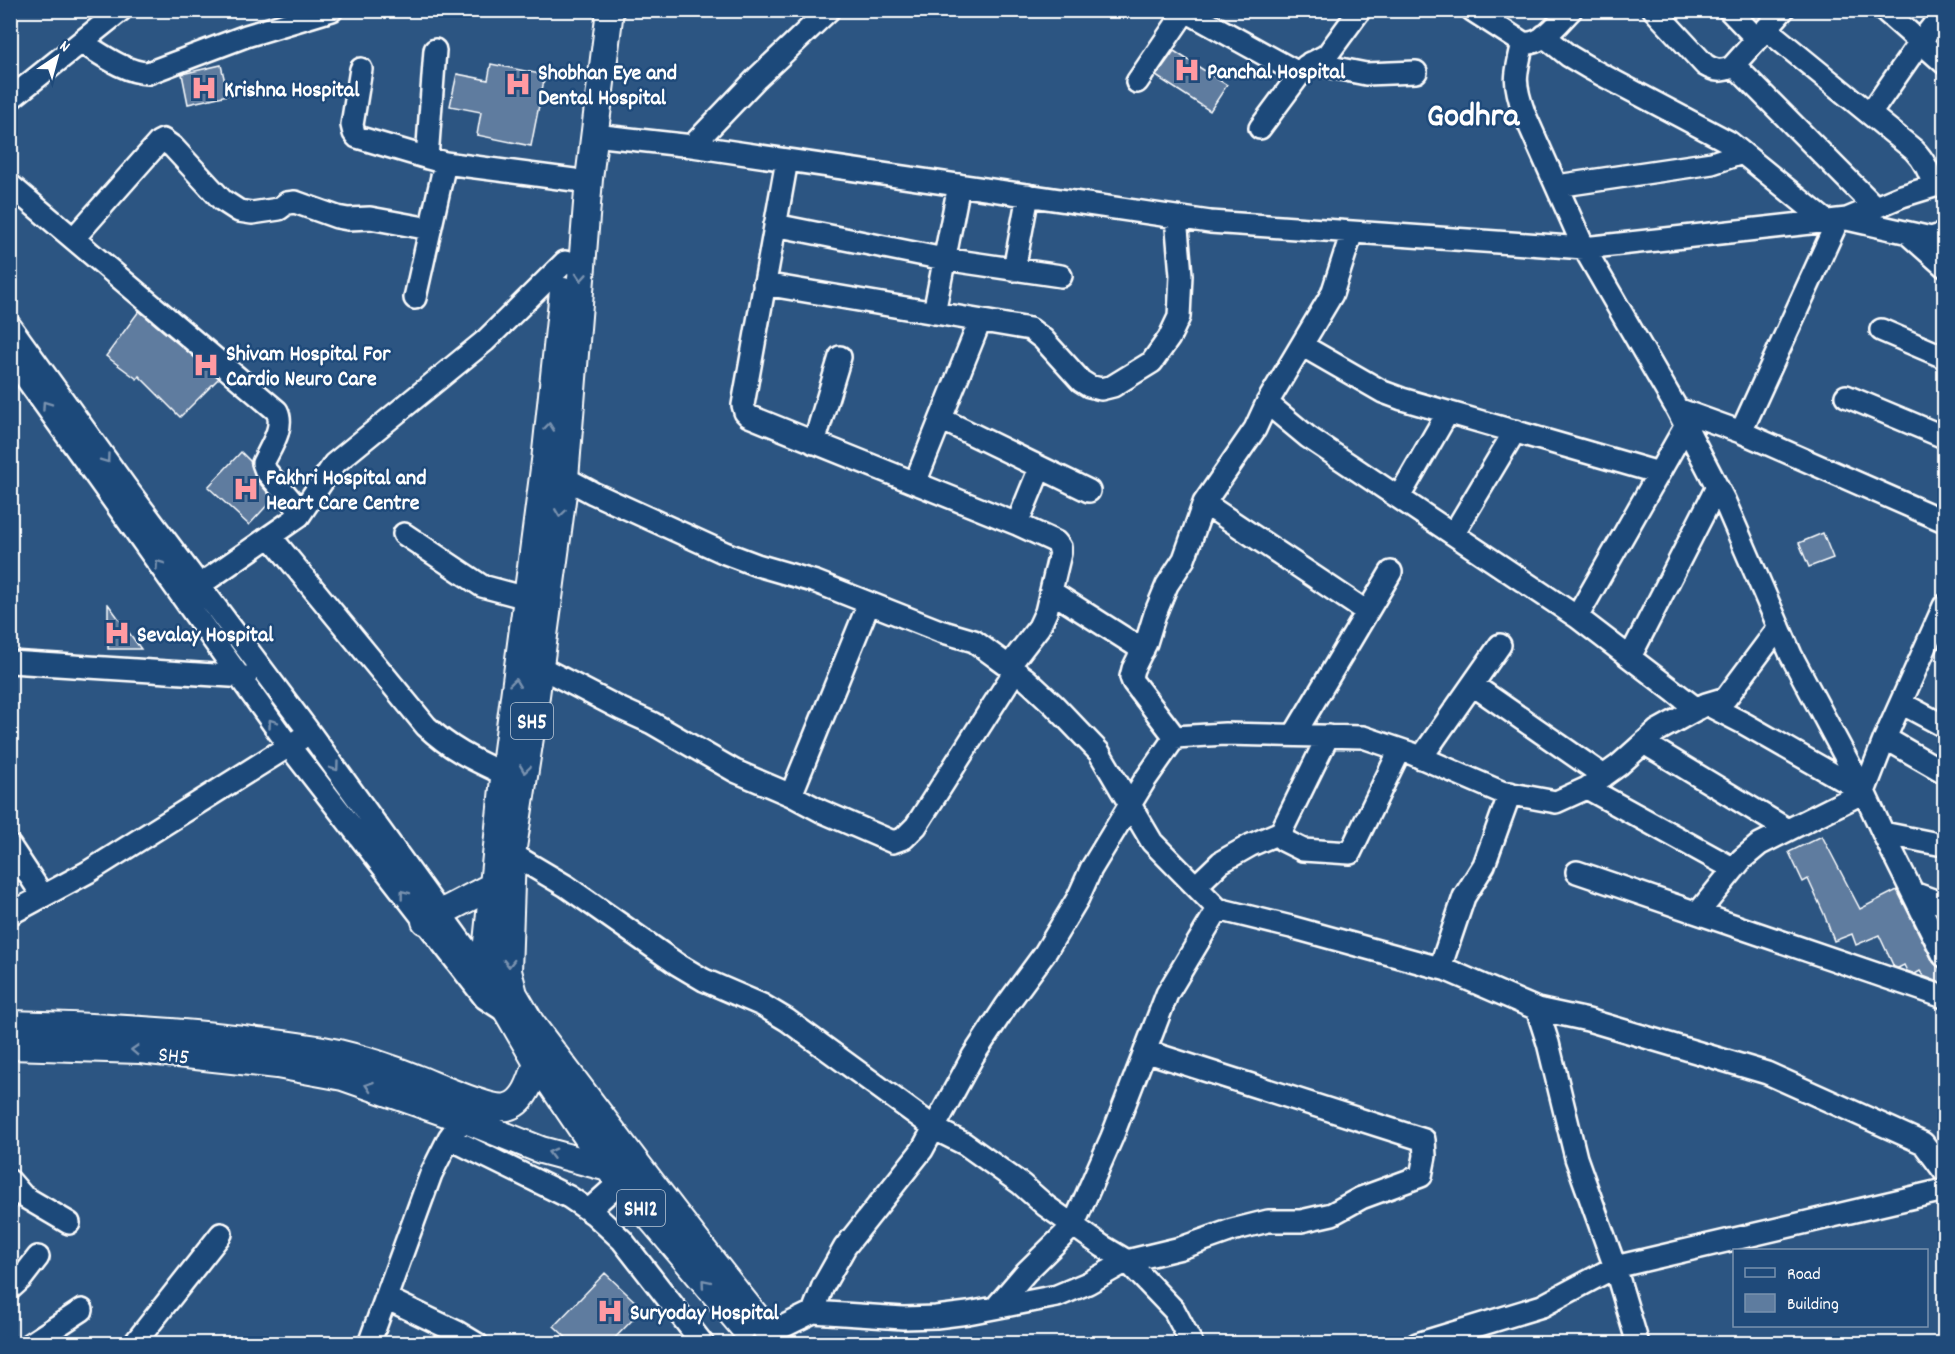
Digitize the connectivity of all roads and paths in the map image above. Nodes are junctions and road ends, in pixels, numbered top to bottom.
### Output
1 (121, 10) edge
2 (332, 10) edge
3 (596, 10) edge
4 (610, 10) edge
5 (829, 10) edge
6 (1360, 10) edge
7 (1472, 10) edge
8 (1571, 10) edge
9 (1654, 10) edge
10 (1729, 10) edge
11 (1783, 10) edge
12 (1884, 10) edge
13 (1186, 11) edge
14 (1944, 12) edge
15 (1762, 34) junction
16 (1544, 36) junction
17 (81, 42) junction
18 (1920, 42) junction
19 (1523, 43) junction
20 (435, 50) dead end
21 (1944, 63) edge
22 (1734, 64) junction
23 (361, 69) dead end
24 (1305, 69) junction
25 (1416, 72) dead end
26 (1137, 82) dead end
27 (10, 99) edge
28 (1870, 114) junction
29 (1260, 128) dead end
30 (594, 135) junction
31 (692, 146) junction
32 (1742, 153) junction
33 (436, 160) junction
34 (786, 160) junction
35 (574, 180) junction
36 (10, 184) edge
37 (959, 185) junction
38 (1939, 185) edge
39 (1557, 186) junction
40 (1028, 195) junction
41 (1875, 207) junction
42 (1176, 217) junction
43 (1837, 220) junction
44 (775, 225) junction
45 (430, 229) junction
46 (1352, 232) junction
47 (1905, 232) junction
48 (1944, 234) edge
49 (74, 238) junction
50 (1584, 248) junction
51 (944, 259) junction
52 (565, 262) junction
53 (1944, 266) edge
54 (1014, 270) junction
55 (1061, 276) dead end
56 (764, 284) junction
57 (415, 298) dead end
58 (934, 313) junction
59 (980, 321) junction
60 (10, 326) edge
61 (1881, 330) dead end
62 (1303, 346) junction
63 (10, 356) edge
64 (840, 357) dead end
65 (1944, 357) edge
66 (1846, 396) dead end
67 (1268, 403) junction
68 (1448, 412) junction
69 (1681, 418) junction
70 (940, 419) junction
71 (71, 426) junction
72 (1515, 431) junction
73 (1741, 432) junction
74 (1944, 437) edge
75 (814, 443) junction
76 (1040, 468) junction
77 (1659, 472) junction
78 (565, 478) junction
79 (915, 483) junction
80 (1717, 487) junction
81 (1089, 491) dead end
82 (1399, 496) junction
83 (1204, 503) junction
84 (301, 512) junction
85 (1944, 521) edge
86 (1017, 524) junction
87 (1454, 533) junction
88 (404, 534) dead end
89 (270, 536) junction
90 (1390, 572) dead end
91 (199, 585) junction
92 (1052, 592) junction
93 (182, 597) junction
94 (527, 598) junction
95 (869, 603) junction
96 (1944, 606) edge
97 (1367, 612) junction
98 (1577, 617) junction
99 (1779, 627) junction
100 (1938, 640) edge
101 (1500, 645) dead end
102 (1143, 650) junction
103 (1630, 657) junction
104 (10, 662) edge
105 (540, 667) junction
106 (1012, 669) junction
107 (238, 677) junction
108 (270, 679) junction
109 (1473, 685) junction
110 (1900, 703) junction
111 (1701, 707) junction
112 (1944, 726) edge
113 (310, 733) junction
114 (1294, 735) junction
115 (1328, 736) junction
116 (1175, 737) junction
117 (1885, 738) junction
118 (1644, 743) junction
119 (288, 746) junction
120 (1400, 750) junction
121 (1421, 758) junction
122 (1944, 772) edge
123 (504, 774) junction
124 (1596, 782) junction
125 (1864, 792) junction
126 (1510, 793) junction
127 (791, 795) junction
128 (1131, 805) junction
129 (1788, 830) junction
130 (1281, 832) junction
131 (1883, 833) junction
132 (1944, 843) edge
133 (10, 846) edge
134 (504, 849) junction
135 (1734, 869) junction
136 (1577, 872) dead end
137 (1196, 885) junction
138 (492, 886) junction
139 (1913, 892) junction
140 (43, 896) junction
141 (1944, 904) edge
142 (1218, 909) junction
143 (1698, 913) junction
144 (12, 916) edge
145 (432, 917) junction
146 (1944, 956) edge
147 (1440, 968) junction
148 (1944, 996) edge
149 (505, 997) junction
150 (1537, 1009) junction
151 (10, 1024) edge
152 (538, 1043) junction
153 (10, 1046) edge
154 (1145, 1051) junction
155 (933, 1127) junction
156 (456, 1128) junction
157 (638, 1164) junction
158 (1944, 1171) edge
159 (614, 1175) junction
160 (10, 1181) edge
161 (1944, 1190) edge
162 (589, 1210) junction
163 (69, 1224) dead end
164 (1073, 1226) junction
165 (221, 1234) dead end
166 (38, 1257) dead end
167 (1127, 1262) junction
168 (1615, 1267) junction
169 (10, 1289) edge
170 (386, 1298) junction
171 (996, 1307) junction
172 (82, 1310) dead end
173 (813, 1312) junction
174 (768, 1340) edge
175 (30, 1344) edge
176 (134, 1344) edge
177 (369, 1344) edge
178 (477, 1344) edge
179 (703, 1344) edge
180 (1192, 1344) edge
181 (1418, 1344) edge
182 (1638, 1344) edge

1 - 17 street
2 - 17 street
3 - 35 main road, SH5
4 - 30 main road, SH5
5 - 31 street
6 - 24 street
7 - 19 street
8 - 16 street
9 - 22 street
10 - 15 street
11 - 15 street
12 - 18 street
13 - 24 street
13 - 26 street
14 - 18 street
15 - 22 street
15 - 28 street
16 - 19 street
16 - 32 street
17 - 27 street
18 - 21 street
18 - 28 street
19 - 39 street
20 - 33 street
22 - 41 street
23 - 33 street
24 - 25 street
24 - 29 street
28 - 38 street
30 - 31 street
30 -> 78 main road, SH5
31 - 34 street
32 - 39 street
32 - 43 street
33 - 35 street
33 - 45 street
34 - 37 street
34 - 44 street
35 - 52 main road, SH5
36 - 49 street
37 - 40 street
37 - 51 street
38 - 41 street
39 - 50 street
40 - 42 street
40 - 54 street
41 - 43 street
42 - 46 street
42 - 59 street
43 - 47 street
43 - 50 street
43 - 73 street
44 - 51 street
44 - 56 street
45 - 49 street
45 - 57 street
46 - 50 street
46 - 62 street
47 - 48 street
47 - 53 street
49 - 84 street
50 - 69 street
51 - 54 street
51 - 58 street
52 - 84 street
94 -> 52 main road, SH5
54 - 55 street
56 - 58 street
56 - 75 street
58 - 59 street
59 - 70 street
60 - 71 street
61 - 65 street
62 - 67 street
62 - 68 street
71 -> 63 street
64 - 75 street
66 - 74 street
67 - 82 street
67 - 83 street
68 - 72 street
68 - 82 street
69 - 73 street
69 - 77 street
69 - 80 street
70 - 76 street
70 - 79 street
71 -> 91 street
93 -> 71 street
72 - 77 street
72 - 87 street
73 - 85 street
75 - 79 street
76 - 81 street
76 - 86 street
77 - 98 street
78 - 95 street
78 -> 105 main road, SH5
79 - 86 street
80 - 99 street
80 - 103 street
82 - 87 street
83 - 97 street
83 - 102 street
84 - 89 street
86 - 92 street
87 - 98 street
88 - 94 street
89 - 91 street
89 - 123 street
90 - 97 street
91 - 93 street
91 - 108 street
92 - 102 street
92 - 106 street
93 - 107 street
123 -> 94 main road, SH5
95 - 106 street
95 - 127 street
96 - 100 street
97 - 114 street
98 - 103 street
99 - 111 street
99 - 125 street
100 - 110 street
101 - 109 street
102 - 116 street
103 - 111 street
104 - 107 street
105 - 127 street
105 -> 134 main road, SH5
106 - 127 street
106 - 128 street
107 - 108 street
119 -> 107 street
108 - 113 street
109 - 121 street
109 - 124 street
110 - 112 street
110 - 117 street
111 - 118 street
111 - 125 street
113 - 119 street
113 -> 145 street
114 - 115 street
114 - 116 street
115 - 120 street
115 - 130 street
116 - 128 street
117 - 122 street
117 - 125 street
118 - 124 street
118 - 129 street
119 - 140 street
145 -> 119 street
120 - 121 street
120 - 130 street
121 - 126 street
123 - 134 main road, SH5
124 - 126 street
124 - 135 street
125 - 129 street
125 - 131 street
126 - 147 street
128 - 137 street
128 - 155 street
129 - 135 street
130 - 137 street
131 - 132 street
131 - 139 street
133 - 140 street
134 - 138 main road, SH5
134 -> 149 main road, SH5
134 - 155 street
135 - 143 street
136 - 143 street
137 - 142 street
138 - 145 main road
138 - 149 main road, SH5
139 - 141 street
139 - 146 street
140 - 144 street
142 - 147 street
142 - 154 street
143 - 148 street
145 - 149 street
145 - 149 street
147 - 150 street
149 - 152 main road, SH5
149 - 152 main road, SH5
150 - 158 street
150 - 168 street
151 - 152 main road, SH5
152 - 157 main road, SH5
152 - 159 main road, SH12
156 -> 153 main road, SH5 / SH5
154 - 164 street
154 - 167 street
155 - 164 street
155 - 173 street
159 -> 156 main road, SH5 / SH5
156 - 162 street
156 - 170 street
157 - 159 main road, SH5
157 - 174 main road, SH5
159 - 162 street
174 -> 159 main road, SH12
160 - 163 street
161 - 168 street
162 - 179 street
164 - 167 street
164 - 171 street
165 - 176 street
166 - 169 street
167 - 171 street
167 - 180 street
168 - 181 street
168 - 182 street
170 - 177 street
170 - 178 street
171 - 173 street
172 - 175 street
173 - 174 street

